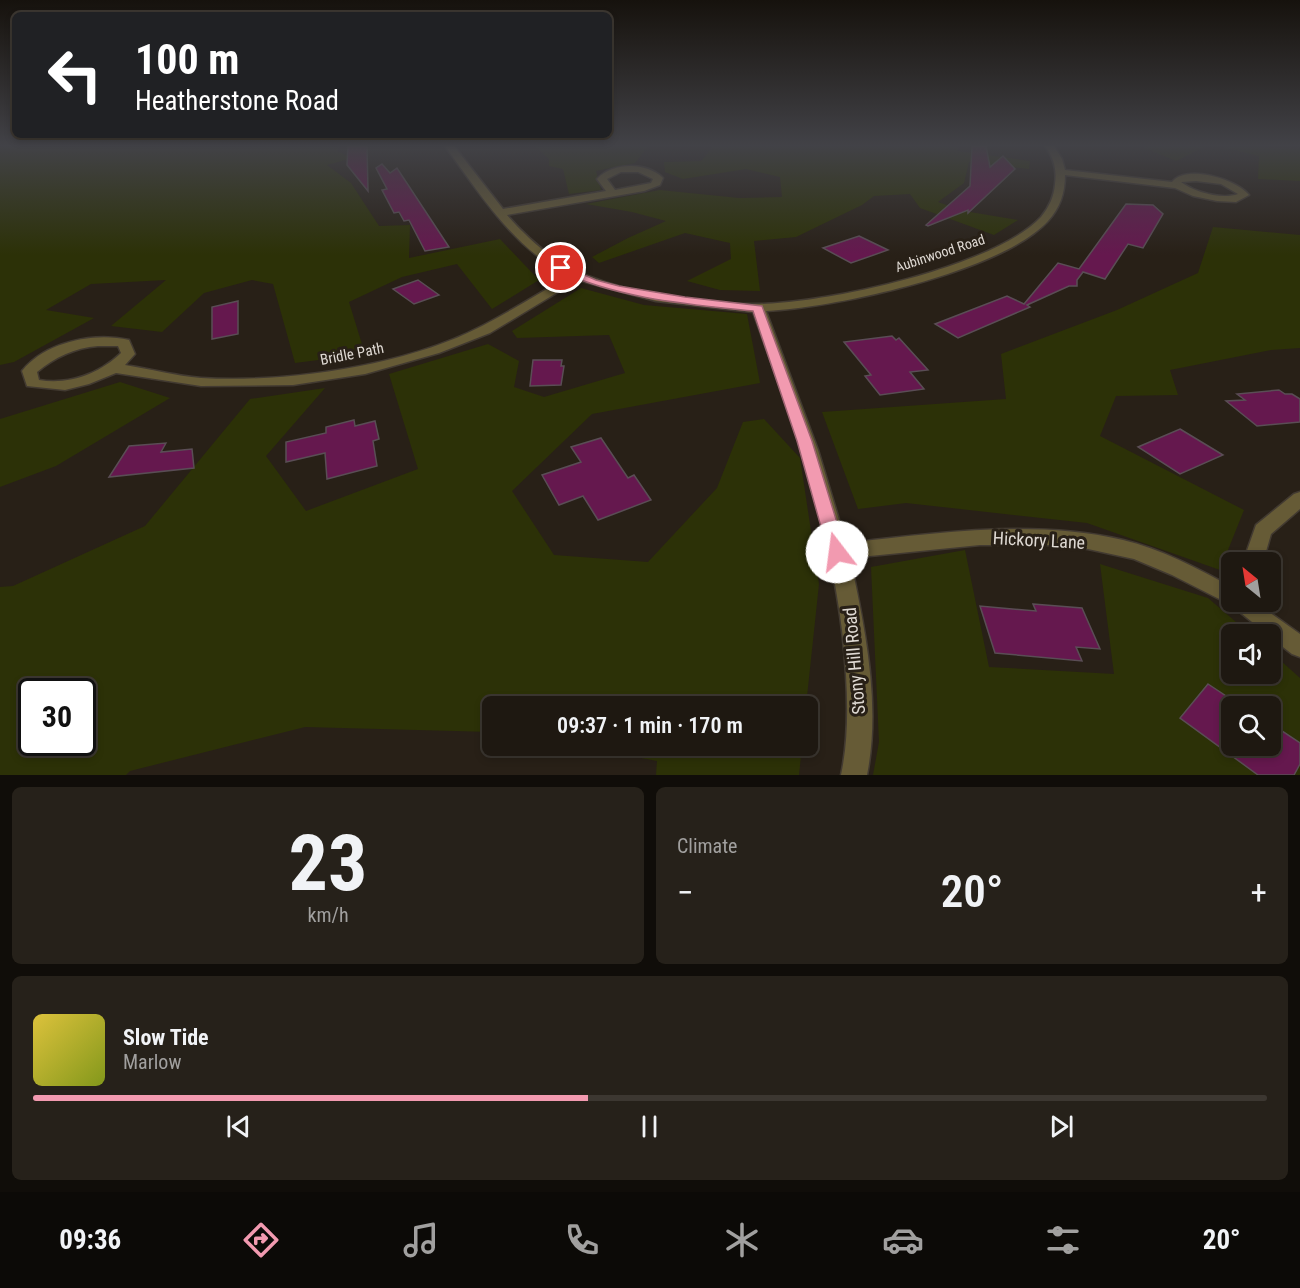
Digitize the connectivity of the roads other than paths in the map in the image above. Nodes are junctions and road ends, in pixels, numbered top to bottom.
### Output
1 (477, 182) edge
2 (604, 182) edge
3 (656, 182) edge
4 (1060, 182) edge
5 (1152, 182) edge
6 (1219, 182) edge
7 (1177, 185) joint
8 (612, 193) junction
9 (500, 213) junction
10 (577, 276) junction
11 (758, 308) junction
12 (114, 368) junction
13 (1300, 499) edge
14 (837, 552) junction
15 (1255, 552) edge
16 (1221, 591) edge
17 (1253, 612) edge
18 (1300, 647) edge
19 (854, 775) edge

1 - 9 street, Aubinwood Road
2 - 8 street
3 - 8 street
4 - 11 street, Aubinwood Road
5 - 7 street
6 - 7 street
8 - 9 street
9 - 10 street, Aubinwood Road
10 - 11 street, Aubinwood Road
10 - 12 street, Bridle Path
11 - 14 street, Stony Hill Road
12 - 12 street
13 - 15 street
14 - 16 street, Hickory Lane
14 - 19 street, Stony Hill Road
17 - 18 street

